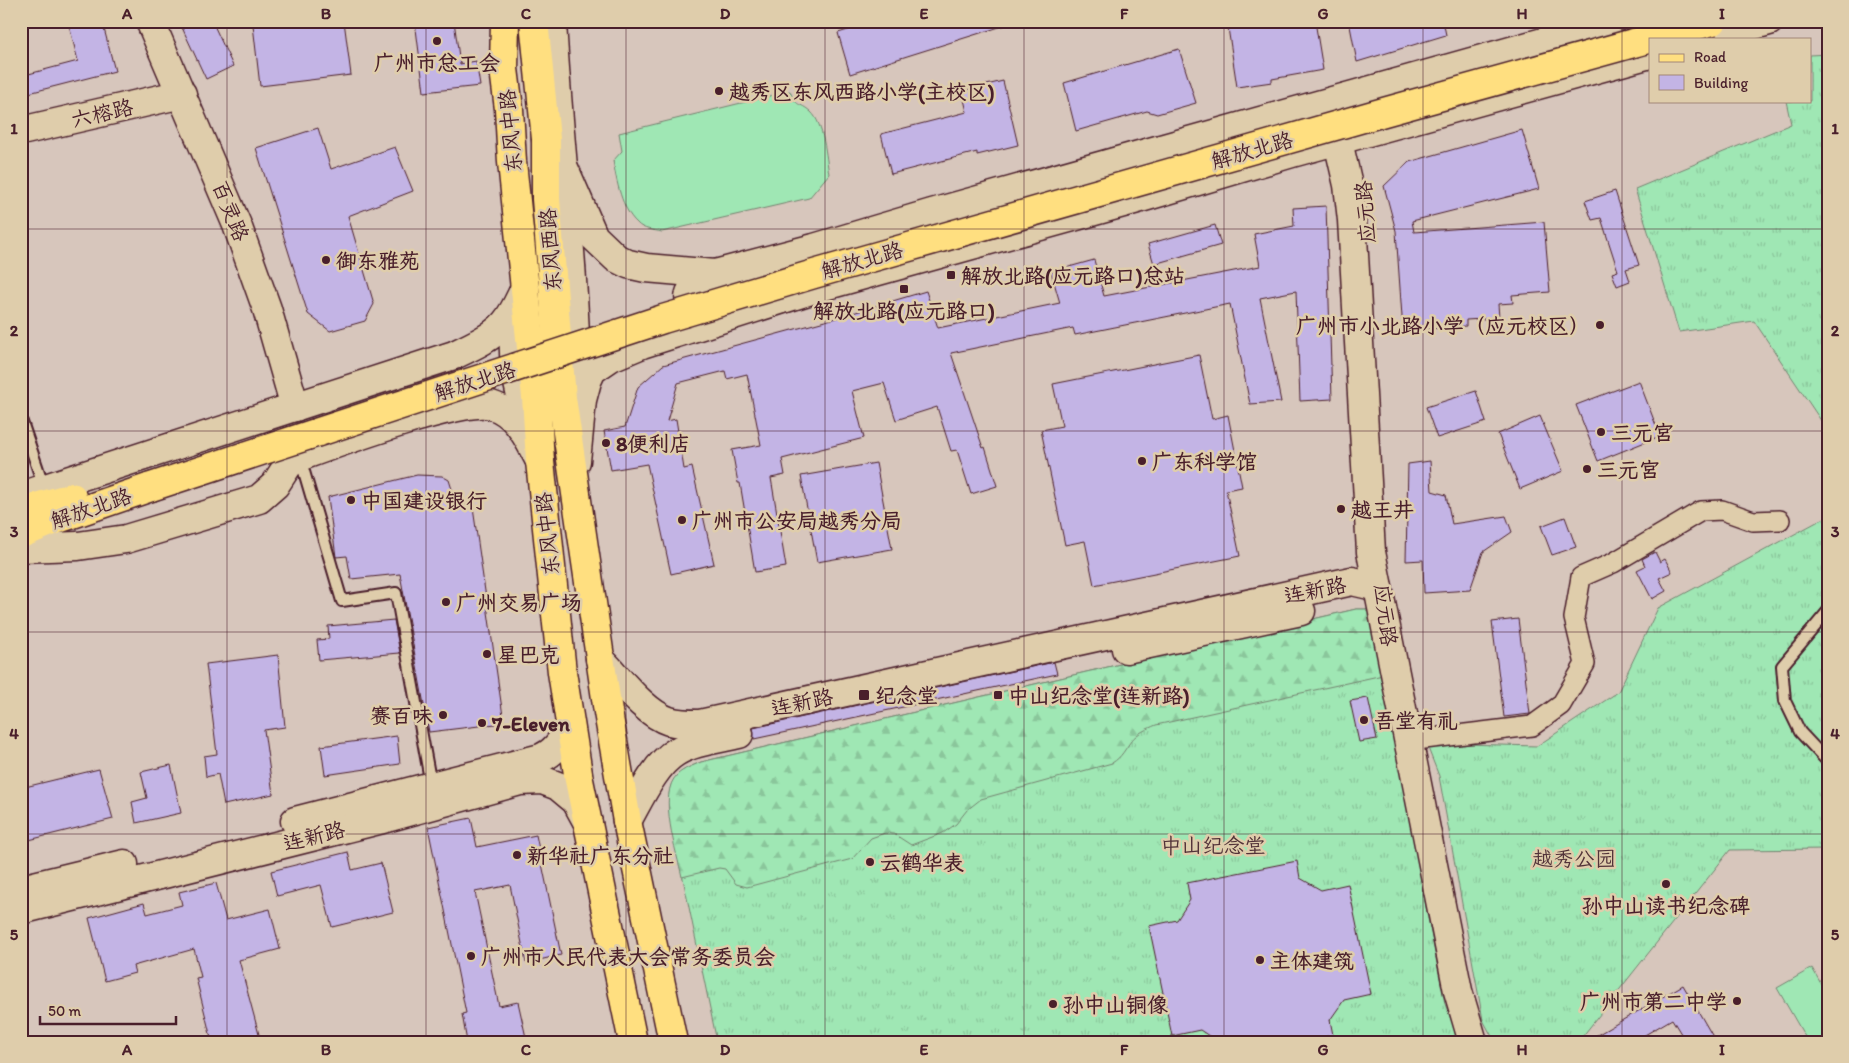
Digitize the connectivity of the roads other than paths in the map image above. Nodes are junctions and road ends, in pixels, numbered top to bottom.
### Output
1 (150, 21) edge
2 (497, 21) edge
3 (505, 21) edge
4 (534, 21) edge
5 (552, 21) edge
6 (558, 21) edge
7 (1618, 21) edge
8 (1670, 21) edge
9 (1713, 21) edge
10 (1769, 21) edge
11 (1652, 38) edge
12 (1708, 38) edge
13 (1649, 39) edge
14 (1649, 54) edge
15 (504, 69) junction
16 (556, 86) junction
17 (182, 94) junction
18 (1329, 102) junction
19 (21, 131) edge
20 (1347, 138) junction
21 (546, 139) junction
22 (564, 168) junction
23 (715, 274) junction
24 (525, 288) junction
25 (712, 320) junction
26 (295, 407) junction
27 (266, 416) junction
28 (21, 419) edge
29 (299, 457) junction
30 (540, 461) junction
31 (574, 479) junction
32 (150, 482) junction
33 (33, 492) edge
34 (21, 511) edge
35 (1780, 520) dead end
36 (21, 534) edge
37 (21, 548) edge
38 (1378, 587) junction
39 (1828, 611) edge
40 (600, 659) junction
41 (570, 726) junction
42 (1408, 741) junction
43 (1828, 762) edge
44 (431, 786) junction
45 (627, 821) junction
46 (588, 823) junction
47 (21, 889) edge
48 (21, 910) edge
49 (633, 1042) edge
50 (673, 1042) edge
51 (1473, 1042) edge

1 - 17 street, 百灵路
2 - 15 street
3 - 15 main road, 东风中路
4 - 21 main road, 东风西路
5 - 16 street
6 - 16 street
7 - 18 street, 解放北路
8 - 32 main road, 解放北路
9 - 11 main road, 解放北路, bridge
10 - 12 street
13 - 32 main road, 解放北路, bridge
14 - 20 street, 解放北路
15 - 24 main road, 东风中路
16 - 22 street
17 - 19 street, 六榕路
17 - 26 street, 百灵路
18 - 20 street, 应元路
18 - 23 street, 解放北路
20 - 25 street, 解放北路
20 - 38 street, 应元路
21 - 22 street, 解放北路
21 - 31 main road, 东风西路
22 - 23 street, 解放北路
22 - 31 street
23 - 25 street
24 - 26 street
24 - 30 main road, 东风中路
25 - 31 street, 解放北路
26 - 27 street
27 - 29 street
27 - 33 street
28 - 33 lane
29 - 30 street
29 - 37 street
29 - 44 lane
30 - 41 main road, 东风中路
31 - 40 main road, 东风中路
32 - 34 main road, 解放北路
32 - 36 main road, 解放北路
35 - 42 street
38 - 40 street, 连新路
38 - 42 street, 应元路
38 - 45 street, 连新路
39 - 43 lane
40 - 45 main road, 东风中路
41 - 44 street, 连新路
41 - 46 main road, 东风中路
42 - 51 street, 应元路
44 - 47 street, 连新路
45 - 50 main road, 东风中路
46 - 48 street, 连新路
46 - 49 main road, 东风中路

